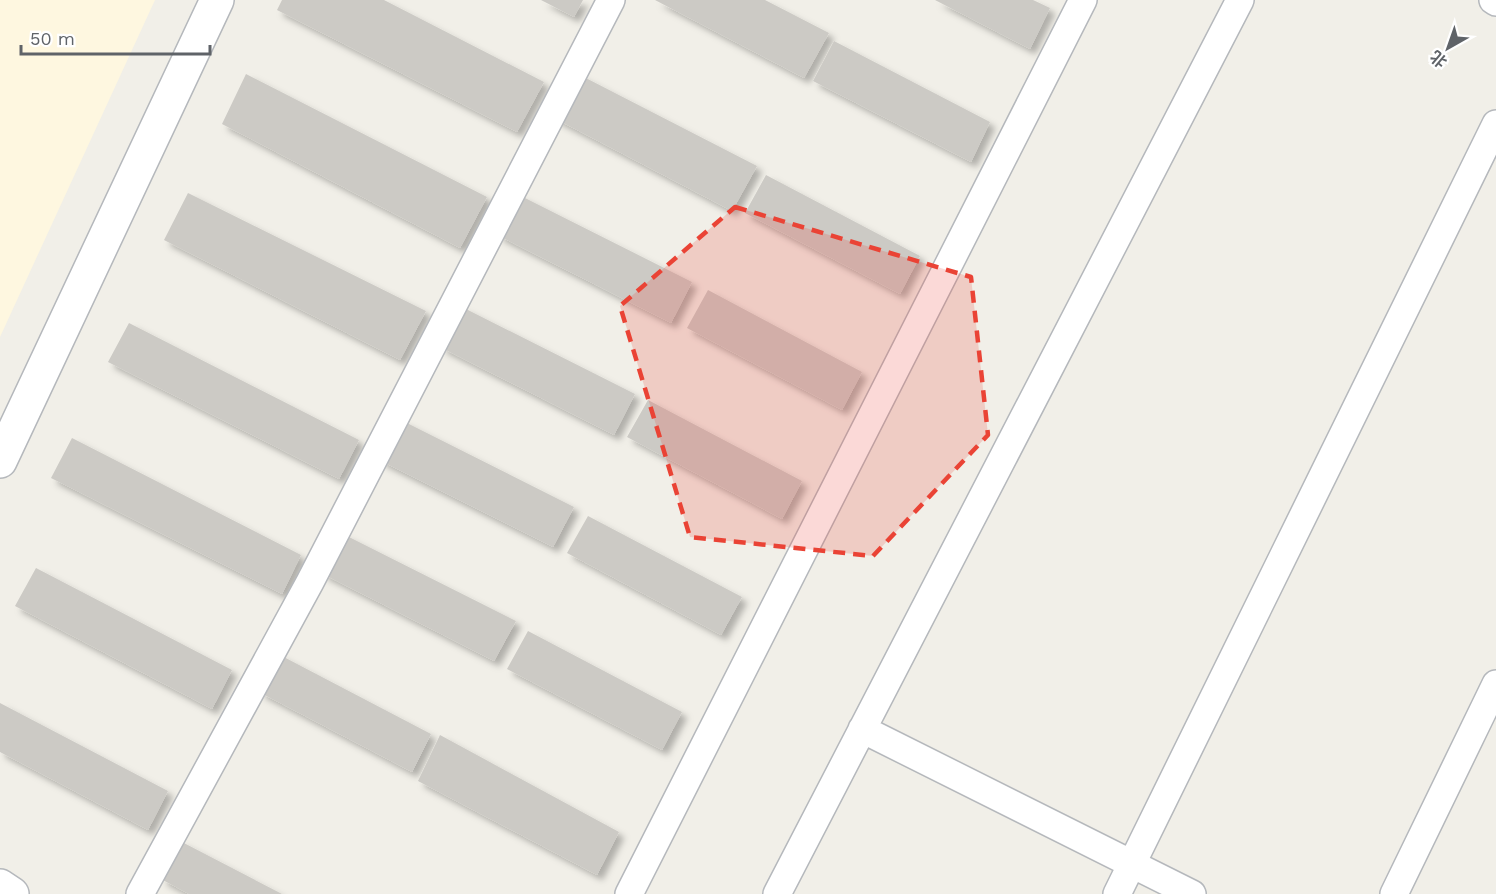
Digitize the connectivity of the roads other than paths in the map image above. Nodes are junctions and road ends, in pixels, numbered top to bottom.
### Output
1 (217, 0) edge
2 (611, 0) edge
3 (1083, 0) edge
4 (1240, 0) edge
5 (1496, 124) edge
6 (0, 461) edge
7 (1496, 684) edge
8 (862, 729) junction
9 (1132, 864) junction
10 (0, 886) edge
11 (12, 894) edge
12 (140, 894) edge
13 (629, 894) edge
14 (777, 894) edge
15 (1117, 894) edge
16 (1192, 894) edge
17 (1394, 894) edge

1 - 6 street
2 - 12 street
3 - 13 street
4 - 8 street
5 - 9 street
7 - 17 street
8 - 9 street
8 - 14 street
9 - 15 street
9 - 16 street
10 - 11 street

